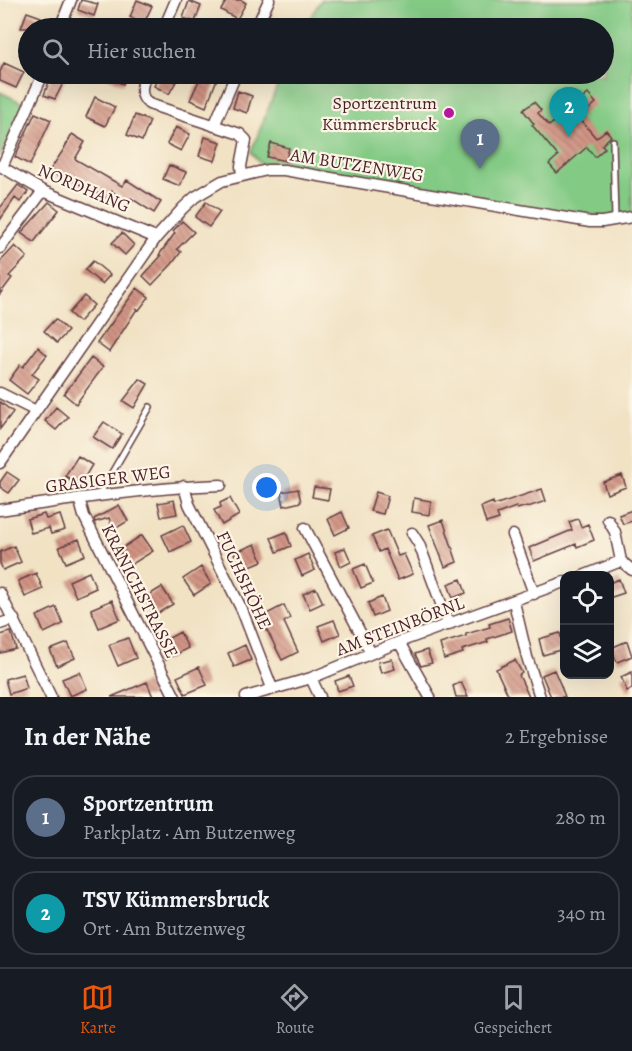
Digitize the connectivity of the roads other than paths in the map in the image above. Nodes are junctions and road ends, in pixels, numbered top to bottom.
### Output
1 (71, 0) edge
2 (176, 0) edge
3 (269, 0) edge
4 (64, 18) edge
5 (168, 18) edge
6 (261, 18) edge
7 (38, 84) edge
8 (142, 84) edge
9 (232, 84) edge
10 (214, 126) junction
11 (613, 141) dead end
12 (1, 167) edge
13 (242, 175) junction
14 (43, 191) junction
15 (632, 218) edge
16 (616, 221) junction
17 (156, 238) junction
18 (0, 248) edge
19 (0, 393) edge
20 (150, 407) dead end
21 (36, 411) junction
22 (0, 463) edge
23 (221, 484) dead end
24 (184, 486) junction
25 (99, 495) junction
26 (79, 498) junction
27 (0, 510) edge
28 (608, 520) dead end
29 (306, 528) dead end
30 (412, 533) dead end
31 (513, 535) dead end
32 (621, 561) junction
33 (632, 570) edge
34 (596, 571) edge
35 (560, 584) edge
36 (0, 593) edge
37 (534, 594) junction
38 (514, 602) junction
39 (14, 619) junction
40 (0, 624) edge
41 (449, 625) junction
42 (399, 642) junction
43 (371, 653) junction
44 (311, 678) junction
45 (272, 688) junction
46 (51, 697) edge
47 (175, 697) edge
48 (246, 697) edge
49 (320, 697) edge
50 (430, 697) edge
51 (540, 697) edge

1 - 4 street
2 - 5 street
3 - 6 street
7 - 12 street
8 - 10 street
9 - 10 street
10 - 13 street
11 - 16 lane
12 - 14 street, NORDHANG
13 - 16 street, AM BUTZENWEG
13 - 17 street, AM BUTZENWEG
14 - 17 street, NORDHANG
14 - 18 street
15 - 16 street, AM BUTZENWEG
17 - 21 street, AM BUTZENWEG
19 - 21 street
20 - 25 lane
21 - 22 street, AM BUTZENWEG
23 - 24 street, GRASIGER WEG
24 - 25 street, GRASIGER WEG
24 - 45 street, FUCHSHÖHE
25 - 26 street, GRASIGER WEG
26 - 27 street, GRASIGER WEG
26 - 47 street, KRANICHSTRASSE
28 - 32 street
29 - 43 street
30 - 41 street
31 - 37 street
32 - 33 street
32 - 34 street
35 - 37 street, AM STEINBÖRNL
36 - 39 street
37 - 38 street, AM STEINBÖRNL
38 - 41 street, AM STEINBÖRNL
38 - 51 street
39 - 40 street
39 - 46 street
41 - 42 street, AM STEINBÖRNL
42 - 43 street, AM STEINBÖRNL
42 - 50 street
43 - 44 street, AM STEINBÖRNL
44 - 45 street, AM STEINBÖRNL
44 - 49 street
45 - 48 street, AM STEINBÖRNL

